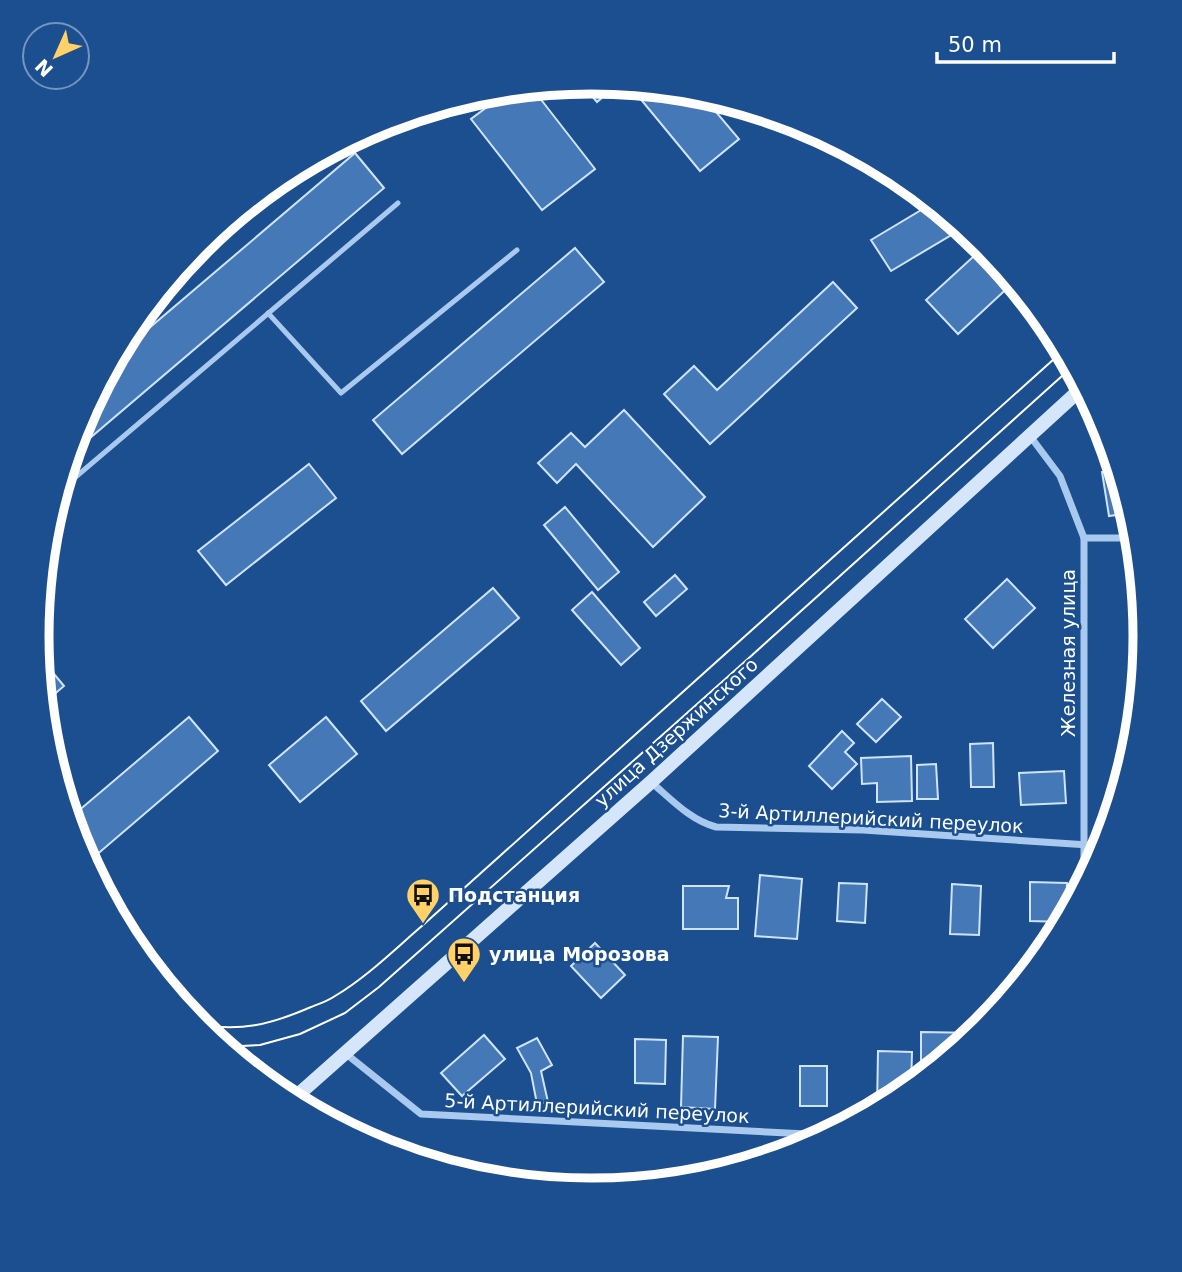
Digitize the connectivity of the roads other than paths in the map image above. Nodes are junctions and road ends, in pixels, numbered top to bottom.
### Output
1 (398, 203) dead end
2 (517, 250) dead end
3 (268, 313) junction
4 (1076, 394) edge
5 (1030, 436) junction
6 (72, 480) edge
7 (1084, 538) junction
8 (1124, 538) edge
9 (651, 782) junction
10 (1083, 846) junction
11 (1091, 846) edge
12 (1083, 862) edge
13 (344, 1053) junction
14 (300, 1093) edge
15 (805, 1134) edge

1 - 3 lane
2 - 3 lane
3 - 6 lane
4 - 5 main road, улица Дзержинского
5 - 7 street, Железная улица
5 - 9 main road, улица Дзержинского
7 - 8 street
7 - 10 street, Железная улица
9 - 10 street, 3-й Артиллерийский переулок
9 - 13 main road, улица Дзержинского
10 - 11 street, 3-й Артиллерийский переулок
10 - 12 street, Железная улица
13 - 14 main road, улица Дзержинского
13 - 15 street, 5-й Артиллерийский переулок

